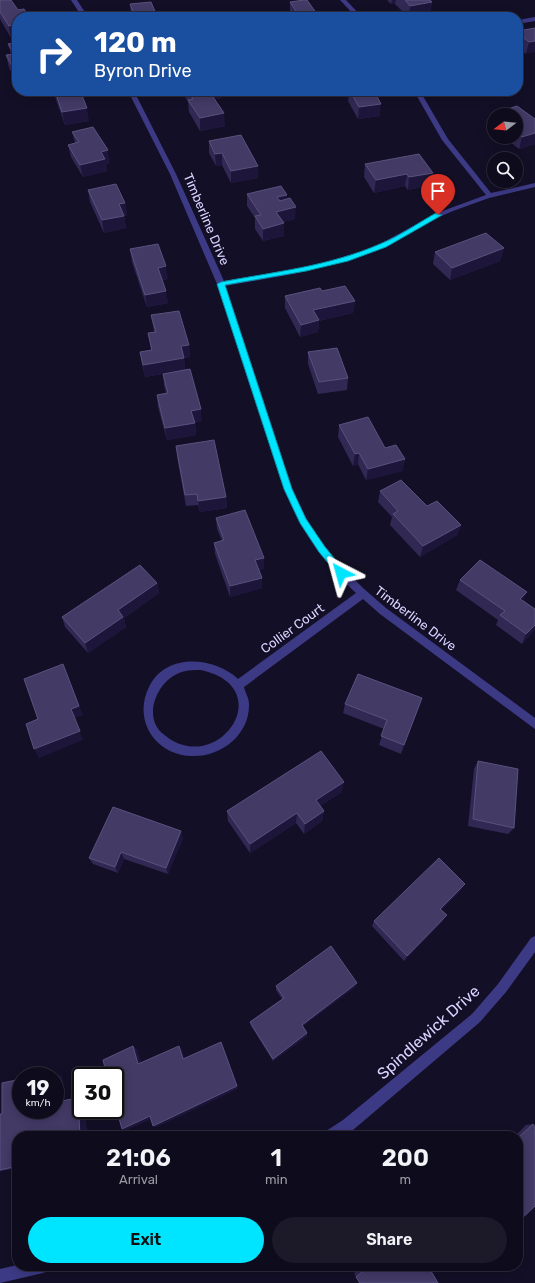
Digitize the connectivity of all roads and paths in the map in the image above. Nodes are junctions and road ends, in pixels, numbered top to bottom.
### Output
1 (74, 0) edge
2 (343, 0) edge
3 (82, 12) edge
4 (354, 12) edge
5 (535, 19) edge
6 (523, 21) edge
7 (134, 96) edge
8 (420, 96) edge
9 (535, 185) edge
10 (490, 196) junction
11 (221, 284) junction
12 (363, 594) junction
13 (238, 685) junction
14 (535, 724) edge
15 (535, 942) edge
16 (339, 1131) edge
17 (22, 1271) edge
18 (0, 1276) edge

1 - 3 street
2 - 4 street
5 - 6 street
7 - 11 street, Timberline Drive
8 - 10 street
9 - 10 street
10 - 11 street
11 - 12 street, Timberline Drive
12 - 13 street, Collier Court
12 - 14 street, Timberline Drive
13 - 13 street
15 - 16 street, Spindlewick Drive
17 - 18 street

